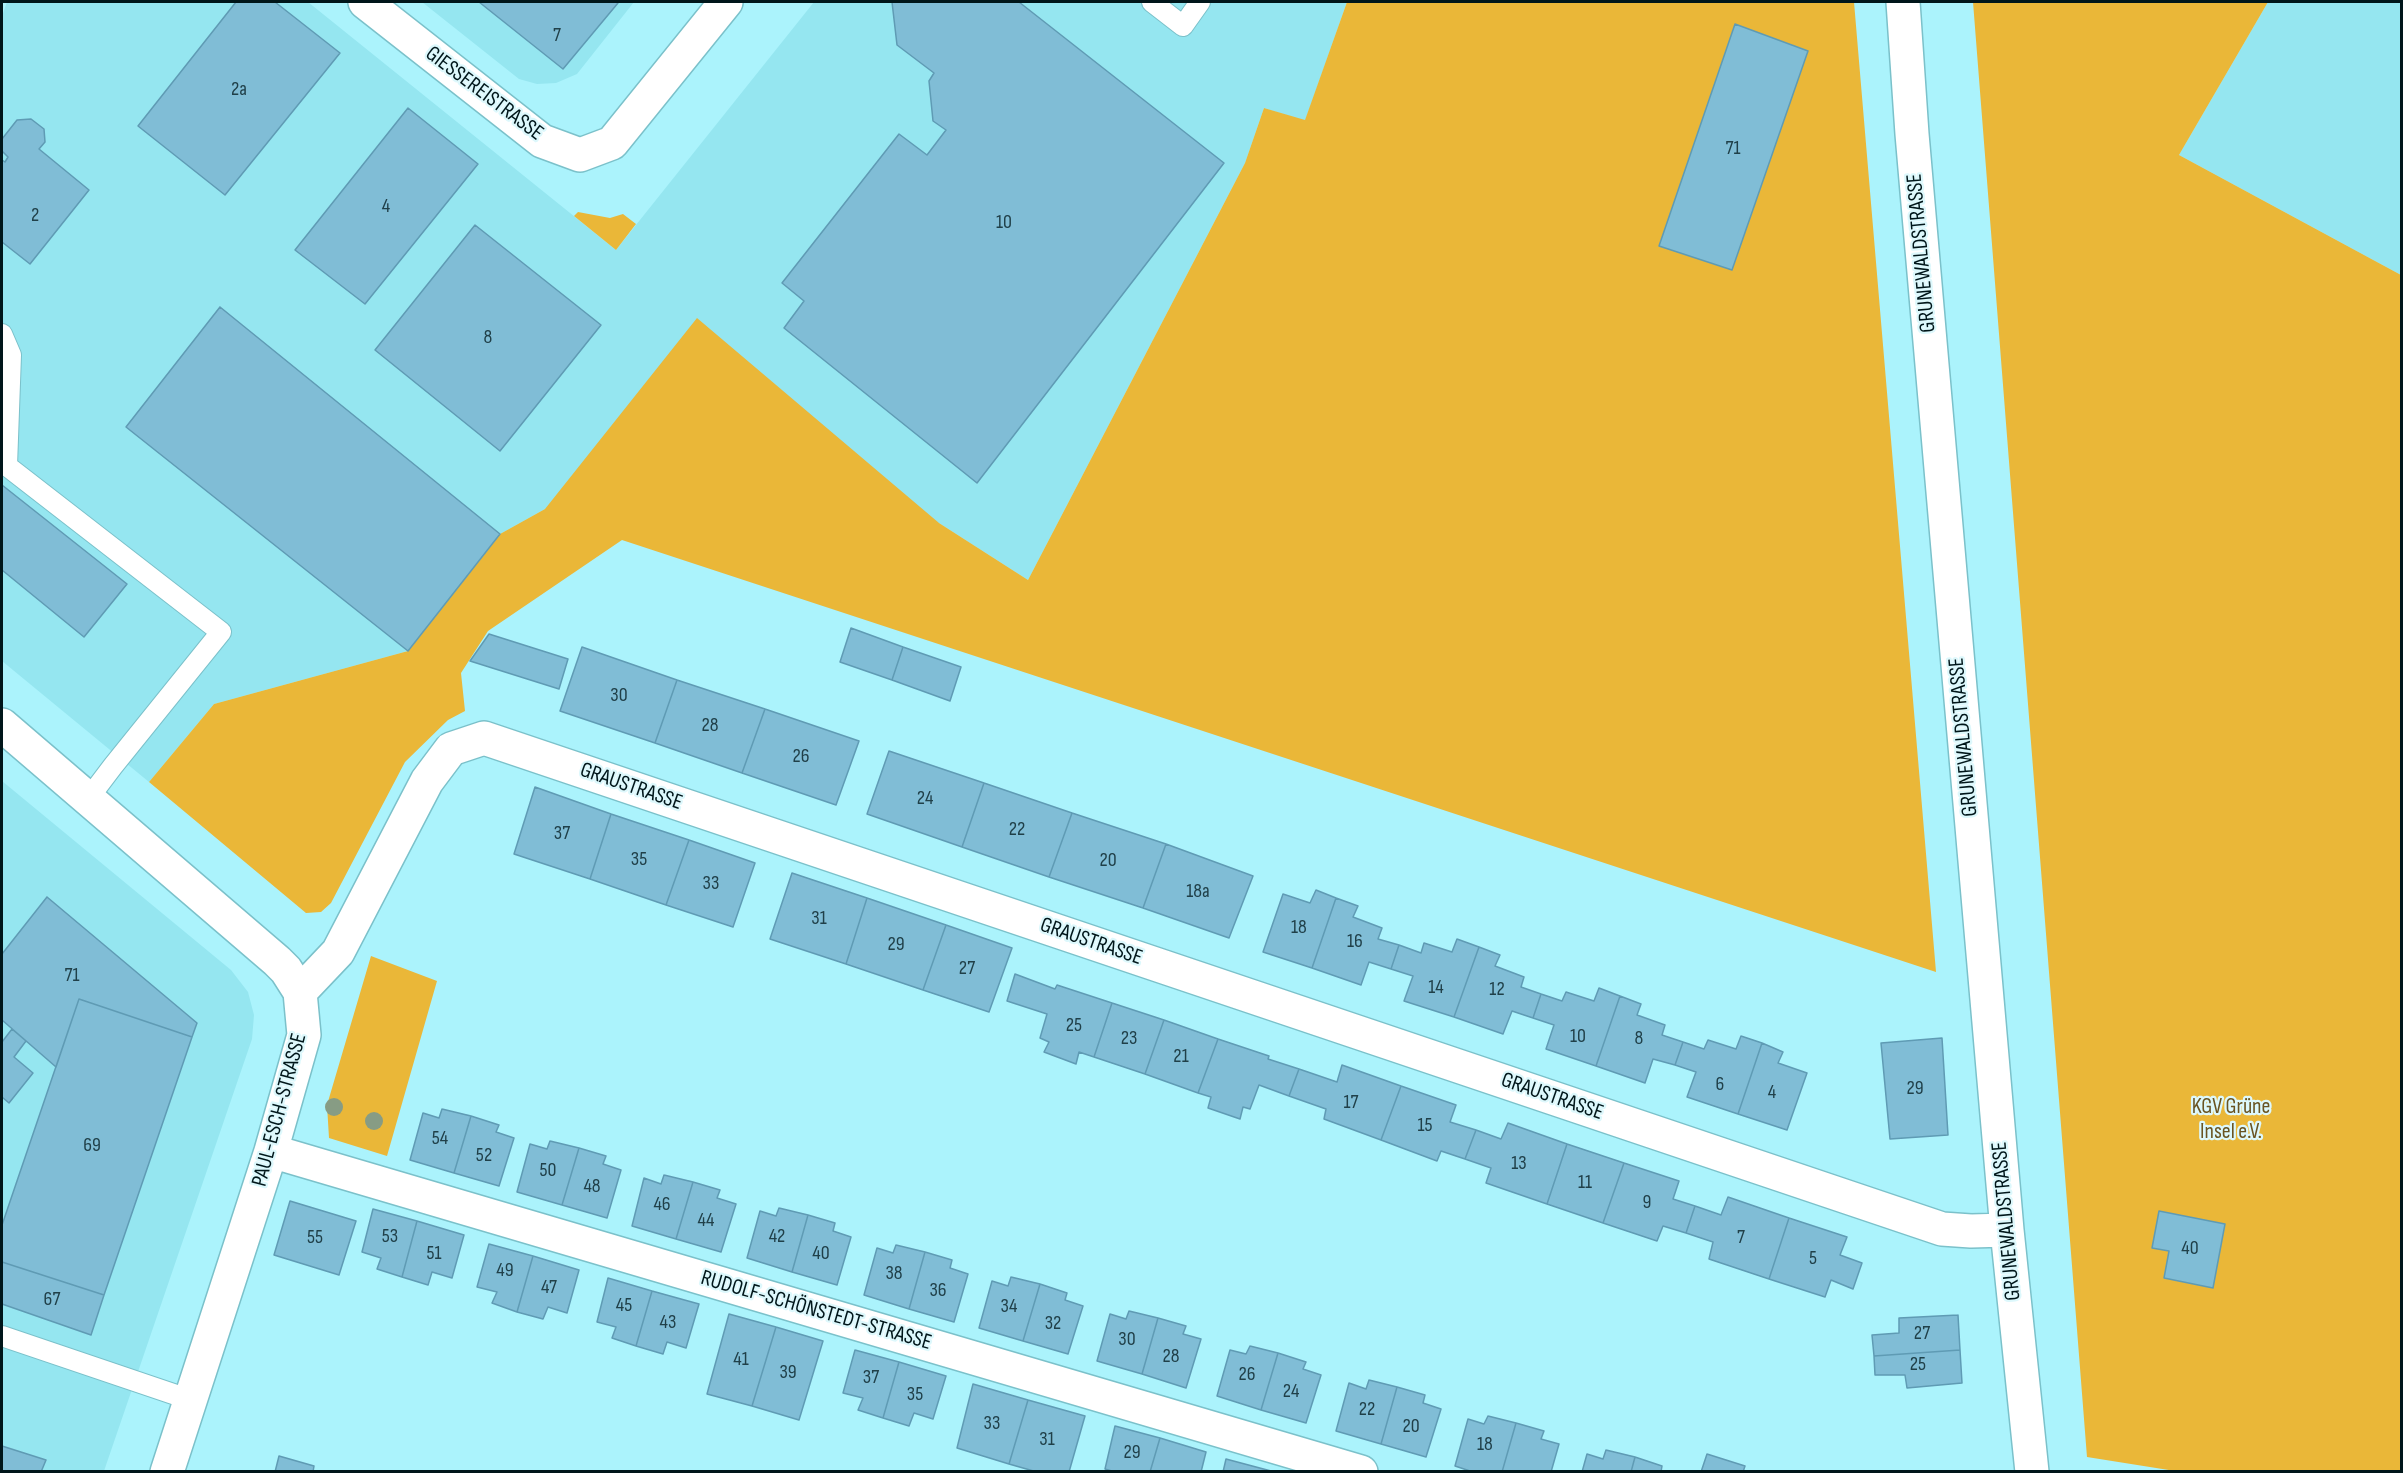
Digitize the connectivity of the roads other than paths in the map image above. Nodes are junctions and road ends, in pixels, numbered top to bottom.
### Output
1 (365, 2) edge
2 (726, 2) edge
3 (1152, 2) edge
4 (1200, 2) edge
5 (1903, 2) edge
6 (2, 334) edge
7 (2, 725) edge
8 (88, 799) junction
9 (300, 992) junction
10 (271, 1151) junction
11 (2007, 1230) junction
12 (2, 1336) edge
13 (191, 1400) junction
14 (167, 1472) edge
15 (1361, 1472) edge
16 (2032, 1472) edge

1 - 2 street, GIESSEREISTRASSE
3 - 4 lane
5 - 11 street, GRUNEWALDSTRASSE
6 - 8 lane
7 - 8 street, PAUL-ESCH-STRASSE
8 - 9 street, PAUL-ESCH-STRASSE
9 - 10 street, PAUL-ESCH-STRASSE
9 - 11 street, GRAUSTRASSE
10 - 13 street, PAUL-ESCH-STRASSE
10 - 15 street, RUDOLF-SCHÖNSTEDT-STRASSE
11 - 16 street, GRUNEWALDSTRASSE
12 - 13 lane
13 - 14 street, PAUL-ESCH-STRASSE

